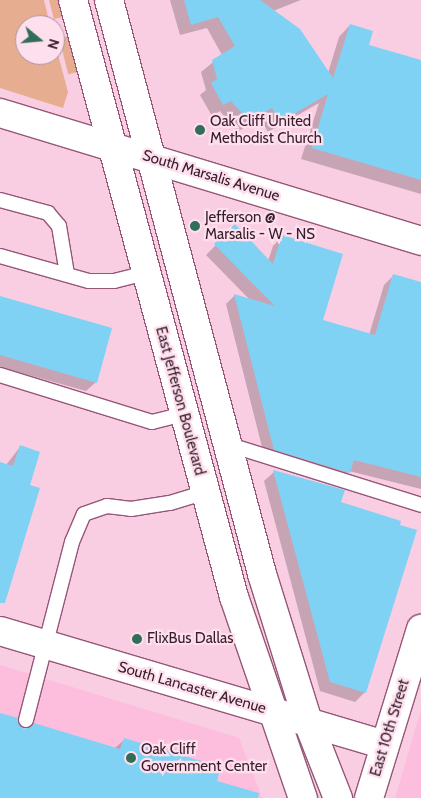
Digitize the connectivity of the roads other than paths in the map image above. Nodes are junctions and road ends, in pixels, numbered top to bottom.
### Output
1 (73, 0) edge
2 (109, 0) edge
3 (0, 113) edge
4 (110, 145) junction
5 (152, 157) junction
6 (0, 200) edge
7 (421, 241) edge
8 (0, 256) edge
9 (145, 273) junction
10 (66, 274) junction
11 (0, 375) edge
12 (184, 414) junction
13 (230, 445) junction
14 (205, 492) junction
15 (421, 505) edge
16 (421, 629) edge
17 (0, 631) edge
18 (47, 645) junction
19 (271, 711) junction
20 (26, 720) dead end
21 (308, 722) junction
22 (384, 745) junction
23 (302, 798) edge
24 (338, 798) edge
25 (369, 798) edge

1 - 4 main road, East Jefferson Boulevard
2 - 5 main road
3 - 4 main road, South Marsalis Avenue
4 - 5 main road, South Marsalis Avenue
4 - 9 main road, East Jefferson Boulevard
5 - 7 main road, South Marsalis Avenue
5 - 13 main road
6 - 10 lane
8 - 10 lane
9 - 10 lane
9 - 12 main road, East Jefferson Boulevard
11 - 12 lane
12 - 14 main road, East Jefferson Boulevard
13 - 15 lane
13 - 21 main road
14 - 18 lane
14 - 19 main road, East Jefferson Boulevard
16 - 22 main road, East 10th Street
17 - 18 main road, South Lancaster Avenue
18 - 19 main road, South Lancaster Avenue
18 - 20 lane
19 - 21 main road, South Lancaster Avenue
19 - 23 main road, East Jefferson Boulevard
21 - 22 main road, South Lancaster Avenue
21 - 24 main road
22 - 25 main road, East 10th Street

